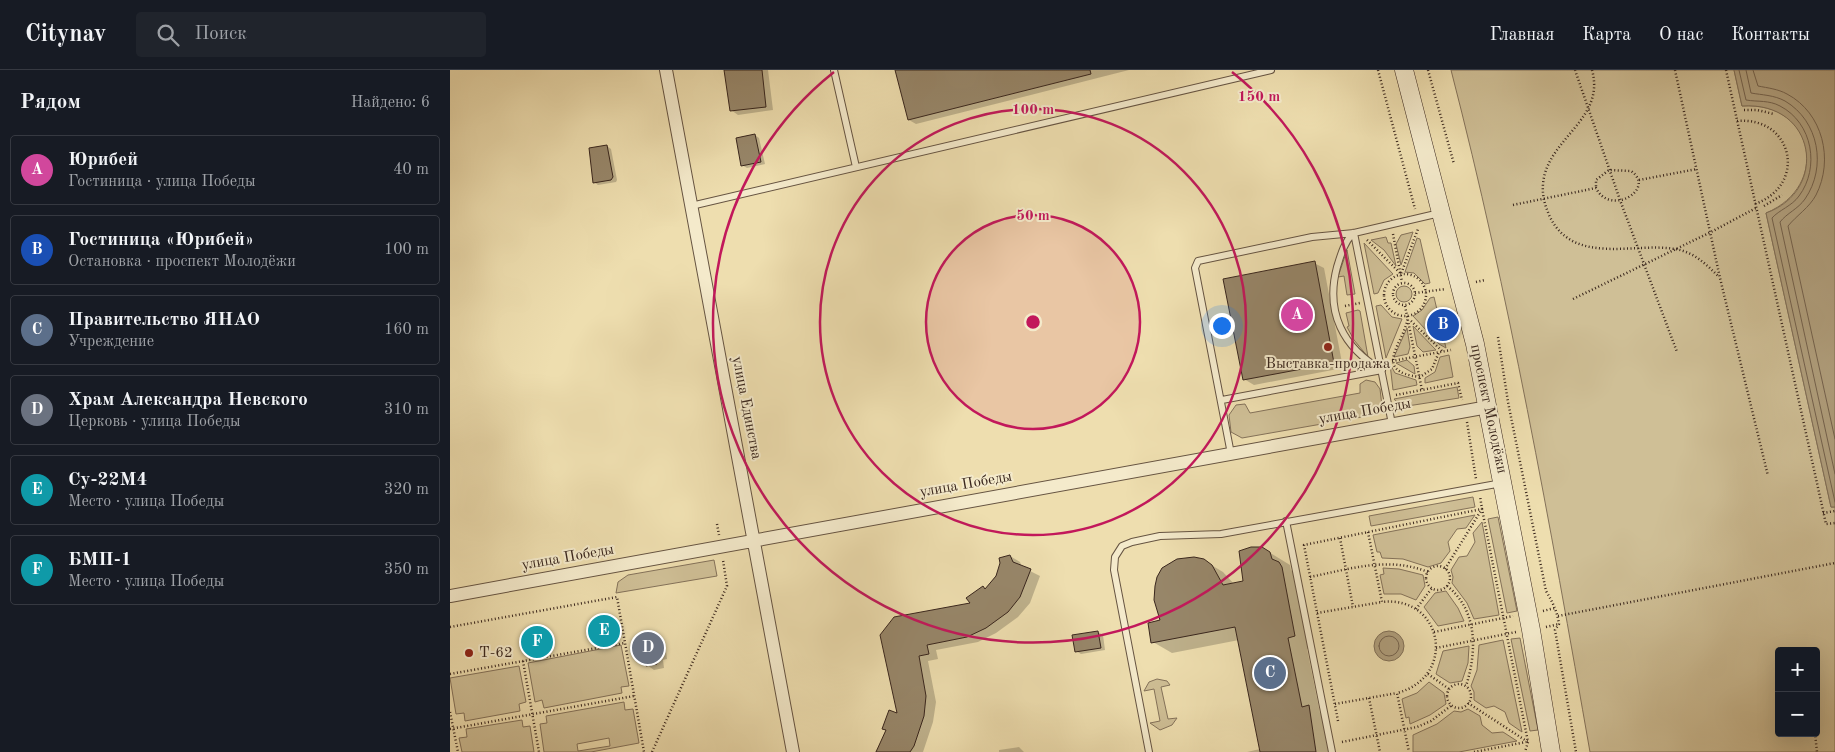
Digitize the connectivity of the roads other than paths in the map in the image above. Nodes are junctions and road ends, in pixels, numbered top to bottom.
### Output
1 (666, 70) edge
2 (834, 70) edge
3 (1271, 70) edge
4 (1404, 70) edge
5 (856, 167) junction
6 (691, 206) junction
7 (1441, 213) junction
8 (1354, 233) junction
9 (1382, 370) junction
10 (1222, 400) junction
11 (1488, 407) junction
12 (1392, 424) junction
13 (1231, 454) junction
14 (1503, 483) junction
15 (1286, 522) junction
16 (755, 541) junction
17 (450, 596) edge
18 (793, 752) edge
19 (1149, 752) edge
20 (1332, 752) edge
21 (1551, 752) edge

1 - 6 street, улица Единства
2 - 5 lane
3 - 5 lane
4 - 7 street, проспект Молодёжи
5 - 6 lane
6 - 16 street, улица Единства
7 - 8 lane
7 - 11 street, проспект Молодёжи
8 - 9 lane
8 - 9 lane
8 - 10 lane
9 - 10 lane
9 - 12 lane
10 - 13 lane
11 - 12 street, улица Победы
11 - 14 street, проспект Молодёжи
12 - 13 street, улица Победы
13 - 16 street, улица Победы
14 - 15 lane
14 - 21 street, проспект Молодёжи
15 - 19 lane
15 - 20 lane
16 - 17 street, улица Победы
16 - 18 street, улица Единства

